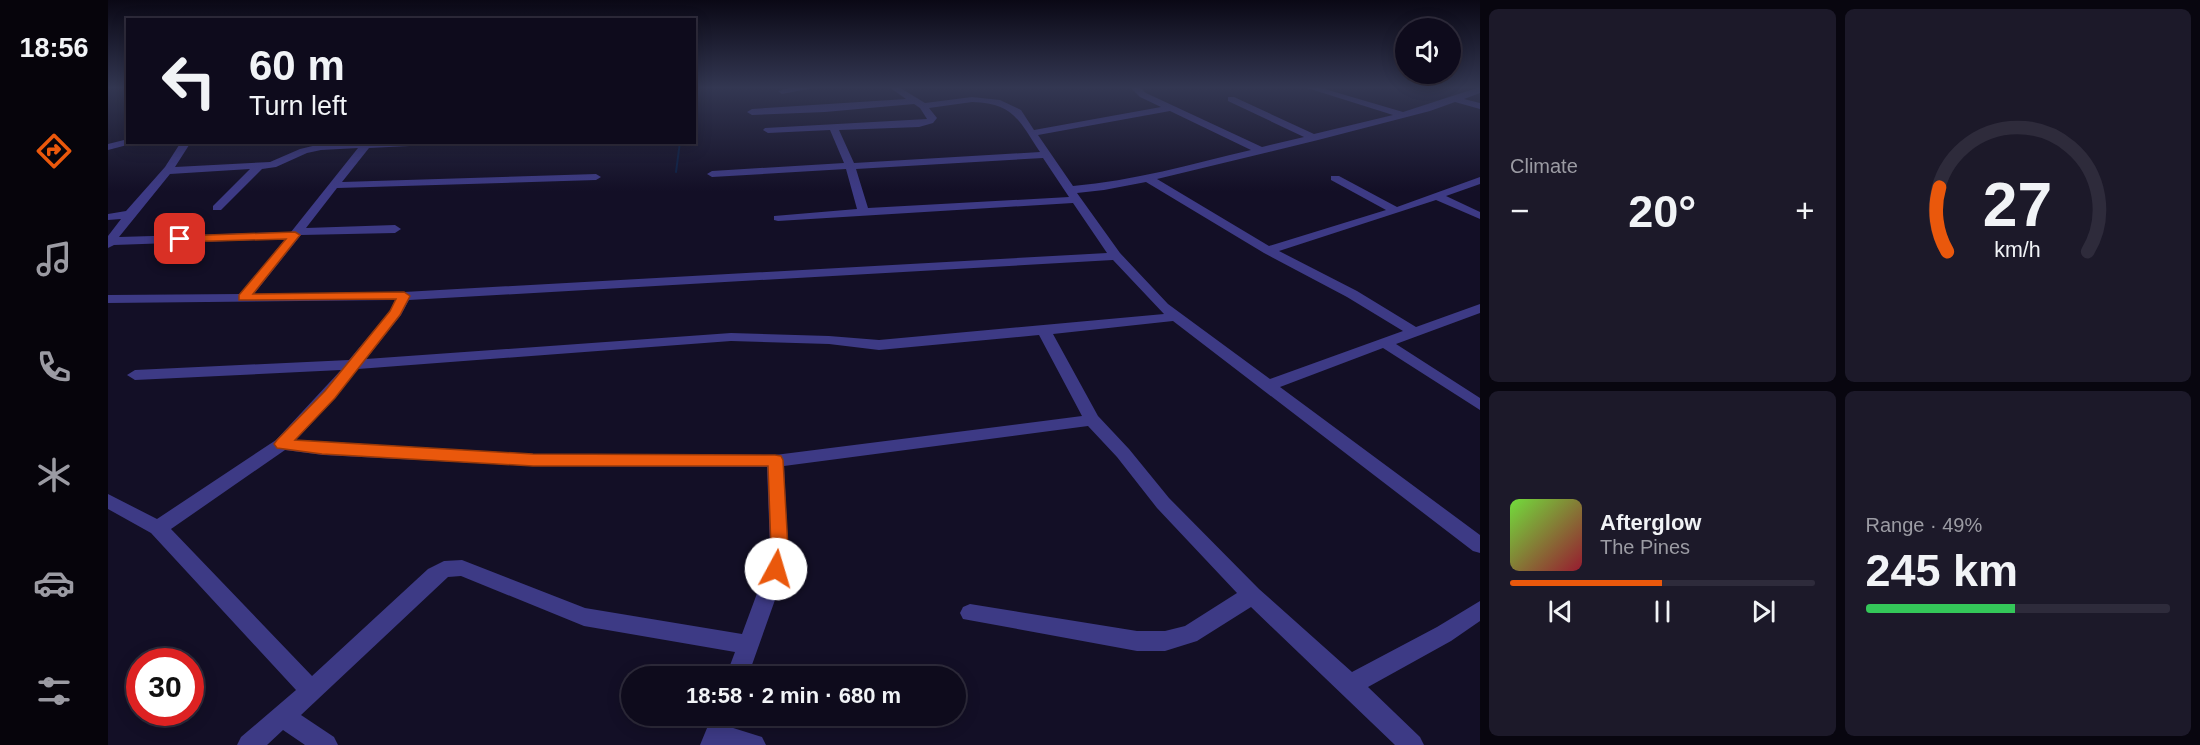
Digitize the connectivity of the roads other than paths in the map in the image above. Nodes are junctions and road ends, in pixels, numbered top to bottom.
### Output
1 (863, 122) edge
2 (928, 122) edge
3 (1025, 122) edge
4 (1094, 122) edge
5 (1200, 122) edge
6 (1280, 122) edge
7 (1376, 122) edge
8 (865, 126) junction
9 (833, 127) junction
10 (768, 130) dead end
11 (1032, 133) junction
12 (1315, 138) junction
13 (185, 144) edge
14 (384, 144) edge
15 (361, 145) edge
16 (1258, 150) junction
17 (1046, 155) junction
18 (259, 166) junction
19 (850, 166) junction
20 (167, 171) junction
21 (712, 174) dead end
22 (596, 177) dead end
23 (1148, 178) junction
24 (1335, 178) dead end
25 (1480, 180) edge
26 (335, 184) junction
27 (1068, 190) junction
28 (1435, 195) junction
29 (1076, 200) junction
30 (217, 208) dead end
31 (1396, 211) junction
32 (863, 212) junction
33 (130, 214) junction
34 (1480, 216) edge
35 (108, 217) edge
36 (778, 218) dead end
37 (395, 229) dead end
38 (296, 234) junction
39 (109, 243) edge
40 (1268, 250) junction
41 (1116, 256) junction
42 (404, 296) junction
43 (244, 298) junction
44 (108, 299) edge
45 (1479, 309) edge
46 (1174, 317) junction
47 (1043, 329) junction
48 (1416, 333) junction
49 (1383, 342) junction
50 (353, 365) junction
51 (135, 375) dead end
52 (1269, 385) junction
53 (1480, 405) edge
54 (1092, 420) junction
55 (282, 444) junction
56 (775, 460) junction
57 (108, 501) edge
58 (158, 528) junction
59 (1480, 544) edge
60 (1252, 595) junction
61 (1480, 610) edge
62 (970, 613) dead end
63 (749, 645) junction
64 (741, 666) edge
65 (1350, 685) junction
66 (312, 691) junction
67 (282, 716) junction
68 (717, 732) edge
69 (249, 745) edge
70 (326, 745) edge
71 (754, 745) edge
72 (1412, 745) edge

1 - 8 street
2 - 8 street
3 - 11 street
4 - 11 street
5 - 16 street
6 - 12 street
7 - 12 street
8 - 9 street
9 - 10 street
9 - 19 street
11 - 17 street
12 - 16 street
13 - 20 street
14 - 15 street
15 - 18 street
15 - 26 street
16 - 23 street
17 - 19 street
17 - 27 street
18 - 20 street
18 - 30 street
19 - 21 street
19 - 32 street
20 - 33 street
22 - 26 street
23 - 27 street
23 - 40 street
24 - 31 street
25 - 28 street
26 - 38 street
27 - 29 street
28 - 31 street
28 - 34 street
29 - 32 street
29 - 41 street
31 - 40 street
32 - 36 street
33 - 35 street
33 - 39 street
37 - 38 street
38 - 39 street
38 - 43 street
40 - 48 street
41 - 42 street
41 - 46 street
42 - 43 street
42 - 50 street
43 - 44 street
45 - 48 street
46 - 47 street
46 - 52 street
47 - 50 street
47 - 54 street
48 - 49 street
49 - 52 street
49 - 53 street
50 - 51 street
50 - 55 street
52 - 59 street
54 - 56 street
54 - 60 street
55 - 56 street
55 - 58 street
56 - 63 street
57 - 58 street
58 - 66 street
60 - 62 street
60 - 65 street
61 - 65 street
63 - 64 street
63 - 66 street
65 - 72 street
66 - 67 street
67 - 69 street
67 - 70 street
68 - 71 street

